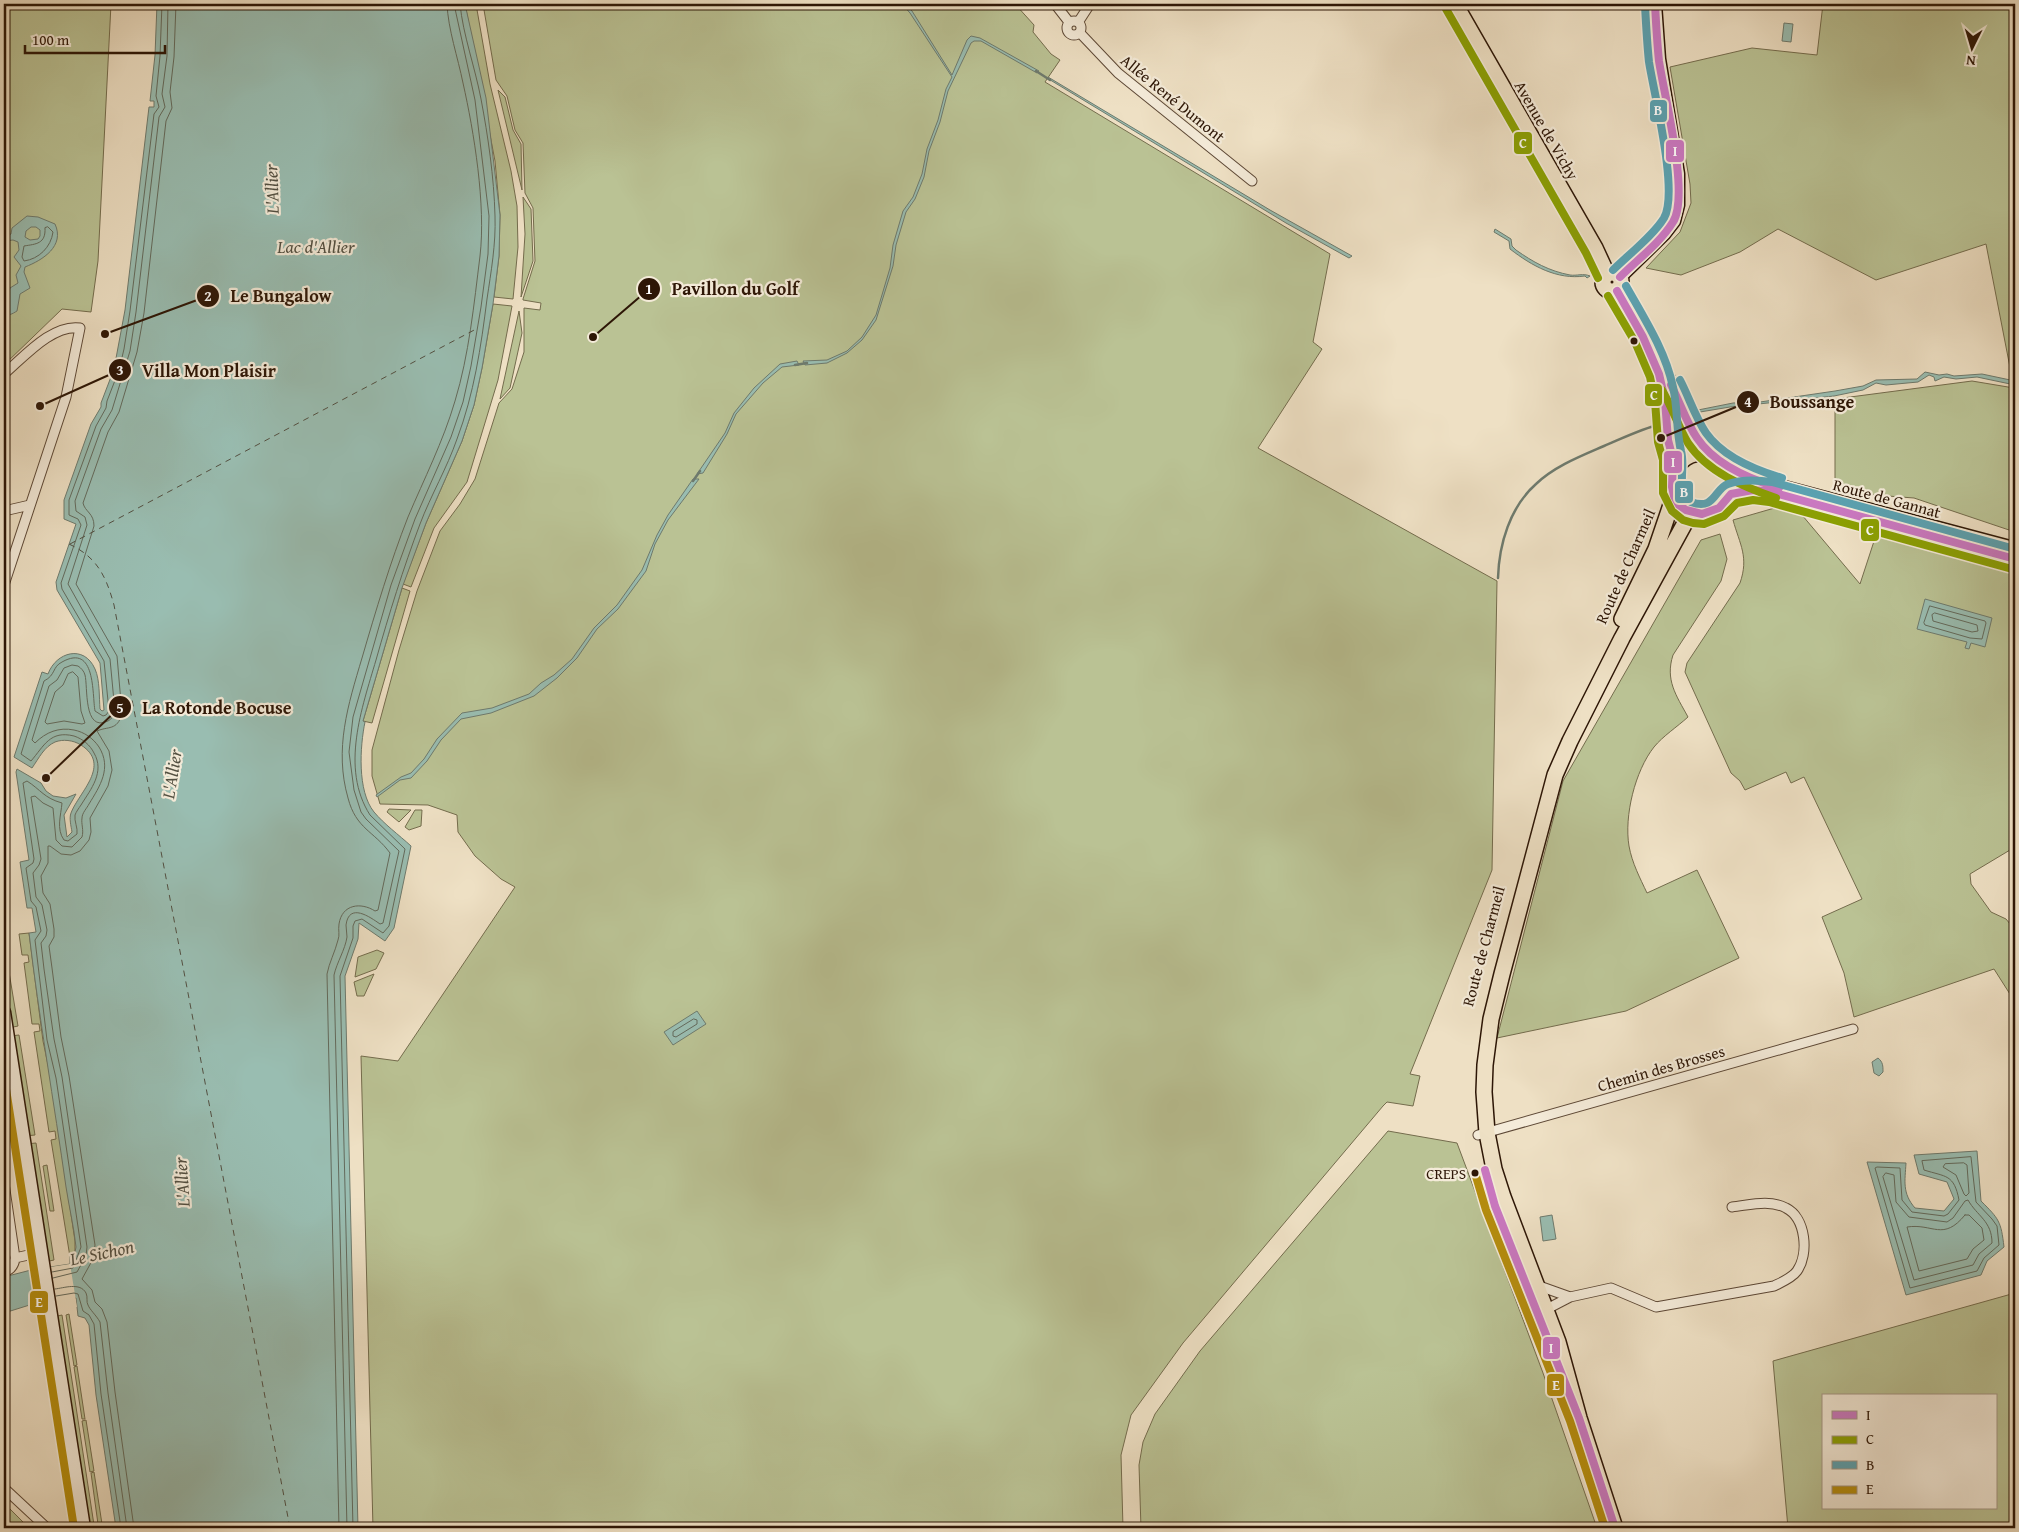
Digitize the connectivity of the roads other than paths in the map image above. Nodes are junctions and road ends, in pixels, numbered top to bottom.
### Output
1 (1055, 4) edge
2 (1090, 4) edge
3 (1455, 4) edge
4 (1654, 4) edge
5 (1074, 22) junction
6 (1080, 33) junction
7 (1252, 181) dead end
8 (1615, 281) junction
9 (1651, 351) junction
10 (4, 374) edge
11 (1712, 455) junction
12 (1725, 464) junction
13 (1673, 473) junction
14 (1731, 494) junction
15 (1674, 496) junction
16 (30, 505) junction
17 (4, 511) edge
18 (1699, 514) junction
19 (2015, 550) edge
20 (2015, 559) edge
21 (4, 585) edge
22 (4, 1012) edge
23 (1853, 1029) dead end
24 (4, 1063) edge
25 (1483, 1134) junction
26 (4, 1183) edge
27 (1732, 1207) dead end
28 (15, 1258) junction
29 (37, 1262) junction
30 (4, 1272) edge
31 (1570, 1297) junction
32 (1540, 1304) junction
33 (47, 1315) junction
34 (4, 1488) edge
35 (47, 1528) edge
36 (76, 1528) edge
37 (84, 1528) edge
38 (1615, 1528) edge

1 - 5 street
2 - 5 street
3 - 8 main road, Avenue de Vichy
4 - 8 main road
5 - 6 street
5 - 6 street
6 - 7 street, Allée René Dumont
8 - 9 main road, Avenue de Vichy
9 - 11 main road, Avenue de Vichy
9 - 13 main road, Avenue de Vichy
10 - 16 street
11 - 12 main road
11 - 13 main road
12 - 14 main road
12 - 19 main road, Route de Gannat
13 - 15 main road
14 - 18 main road
14 - 20 main road, Route de Gannat
15 - 18 main road
15 - 25 main road, Route de Charmeil
16 - 17 street
16 - 21 street
18 - 25 main road, Route de Charmeil
22 - 29 main road
23 - 25 street, Chemin des Brosses
24 - 29 main road
25 - 32 main road, Route de Charmeil
25 - 32 main road, Route de Charmeil
26 - 28 street
27 - 31 street
28 - 29 street
28 - 30 street
29 - 33 main road
31 - 32 street
31 - 32 street
32 - 38 main road, Route de Charmeil
33 - 36 main road
33 - 37 main road
34 - 35 street

